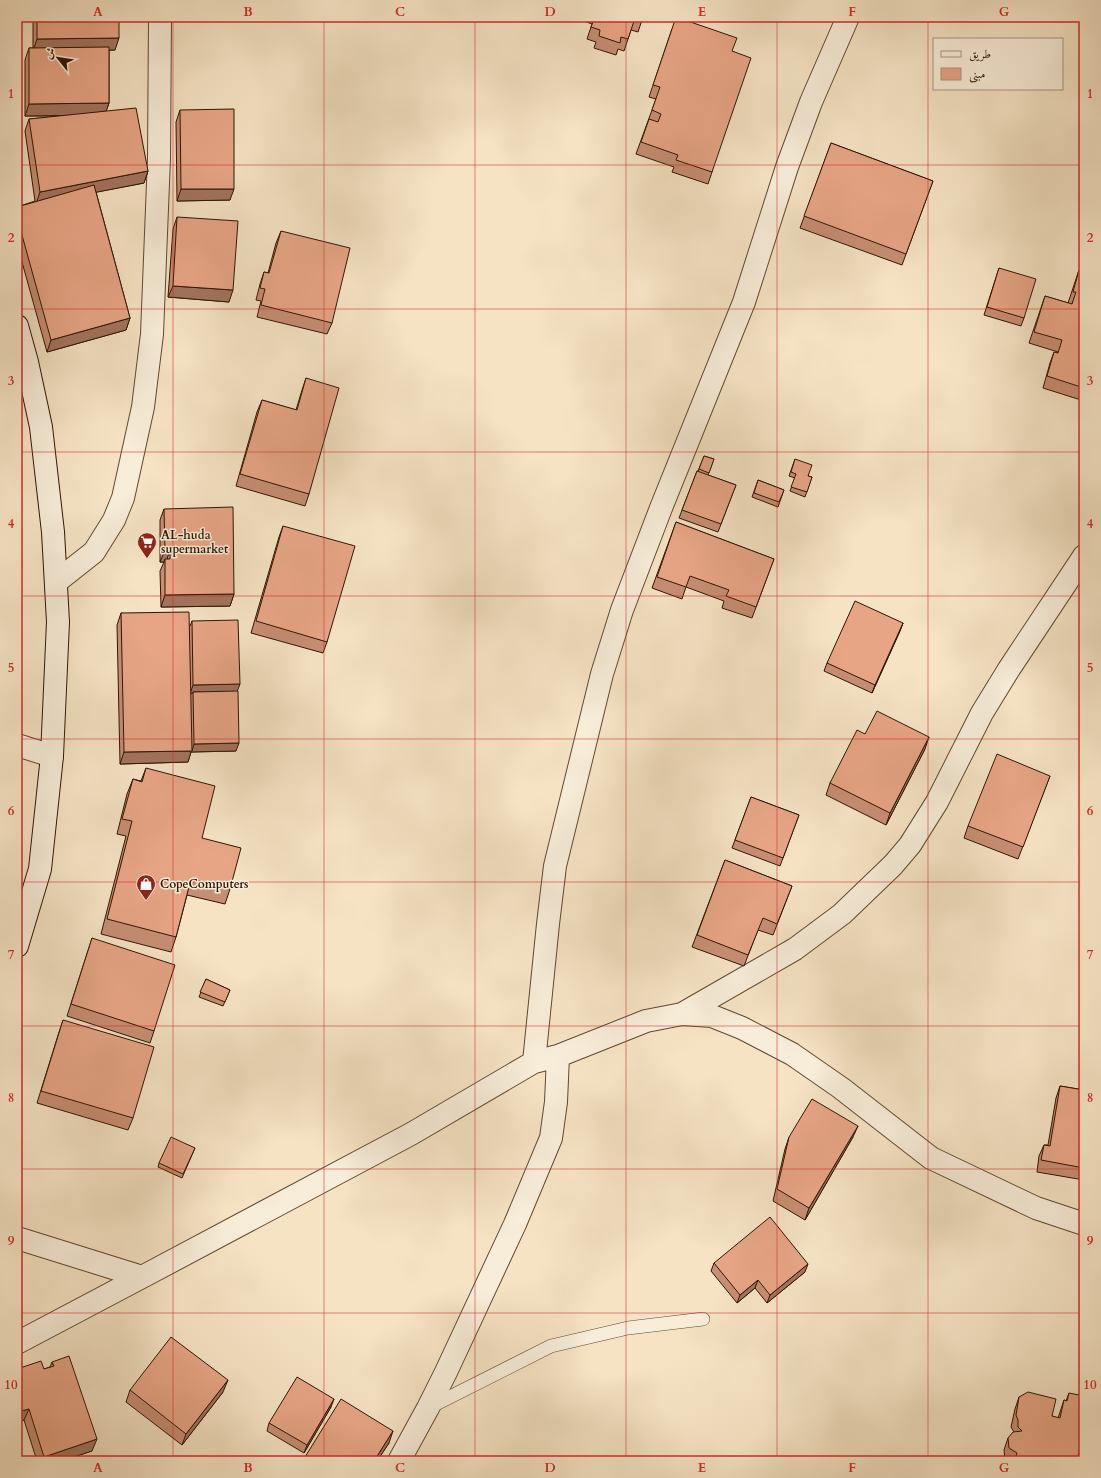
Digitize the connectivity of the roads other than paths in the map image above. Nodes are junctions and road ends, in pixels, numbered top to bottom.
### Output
1 (160, 17) edge
2 (848, 17) edge
3 (17, 326) edge
4 (1084, 556) edge
5 (56, 582) junction
6 (17, 744) edge
7 (52, 756) junction
8 (17, 946) edge
9 (682, 1014) junction
10 (558, 1056) junction
11 (534, 1062) junction
12 (1084, 1224) edge
13 (17, 1238) edge
14 (142, 1277) junction
15 (703, 1319) dead end
16 (17, 1343) edge
17 (428, 1408) junction
18 (399, 1461) edge

1 - 5 street
2 - 11 street
3 - 5 street
4 - 9 street
5 - 7 street
6 - 7 street
7 - 8 street
9 - 10 street
9 - 12 street
10 - 11 street
10 - 17 street
11 - 14 street
13 - 14 street
14 - 16 street
15 - 17 lane
17 - 18 street

